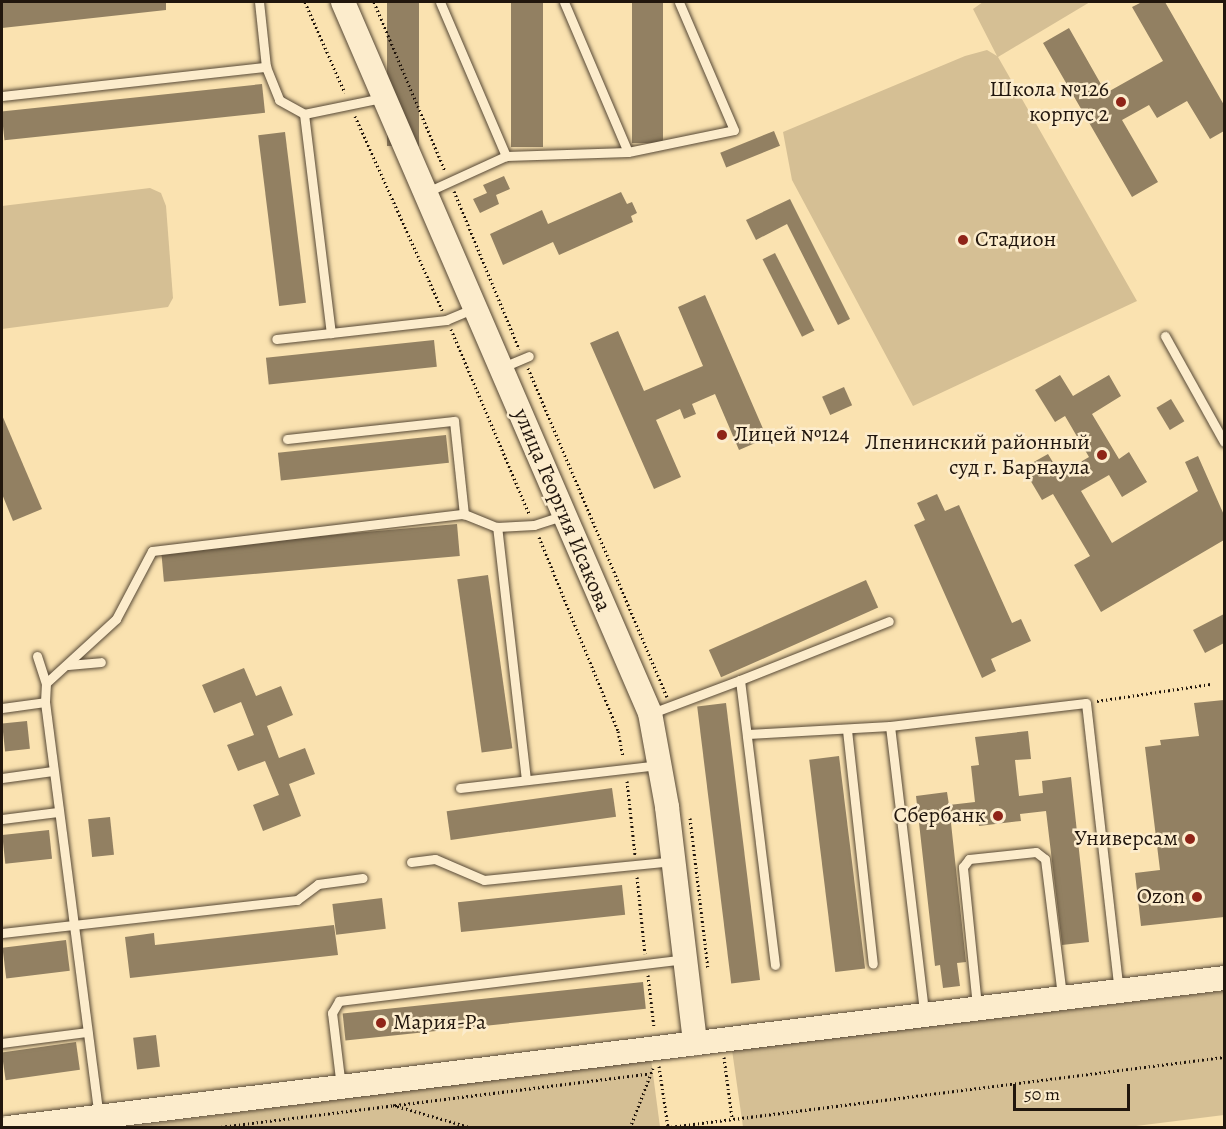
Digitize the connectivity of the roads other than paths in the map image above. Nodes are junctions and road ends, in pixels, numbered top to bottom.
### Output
1 (259, 2) edge
2 (343, 2) edge
3 (440, 2) edge
4 (564, 2) edge
5 (679, 2) edge
6 (266, 67) junction
7 (2, 96) edge
8 (384, 98) junction
9 (304, 114) junction
10 (628, 152) junction
11 (506, 156) junction
12 (424, 193) junction
13 (474, 308) junction
14 (331, 333) junction
15 (1165, 336) dead end
16 (276, 339) dead end
17 (530, 356) dead end
18 (501, 368) junction
19 (287, 439) dead end
20 (1224, 442) edge
21 (464, 514) junction
22 (564, 515) junction
23 (497, 527) junction
24 (889, 621) dead end
25 (37, 656) dead end
26 (101, 662) dead end
27 (68, 665) junction
28 (740, 680) junction
29 (46, 683) junction
30 (45, 702) junction
31 (2, 708) edge
32 (650, 714) junction
33 (890, 726) junction
34 (847, 729) junction
35 (748, 734) junction
36 (660, 765) junction
37 (53, 771) junction
38 (2, 778) edge
39 (526, 780) junction
40 (460, 788) dead end
41 (58, 812) junction
42 (2, 819) edge
43 (674, 860) junction
44 (411, 862) dead end
45 (363, 878) dead end
46 (72, 924) junction
47 (2, 933) edge
48 (684, 959) junction
49 (873, 964) dead end
50 (775, 965) dead end
51 (1224, 978) edge
52 (1119, 991) junction
53 (1063, 998) junction
54 (978, 1009) junction
55 (924, 1016) junction
56 (87, 1032) junction
57 (2, 1043) edge
58 (695, 1043) junction
59 (341, 1088) junction
60 (99, 1116) junction
61 (8, 1128) edge

1 - 6 lane
2 - 8 street, улица Георгия Исакова
3 - 11 lane
4 - 10 lane
5 - 10 lane
6 - 7 lane
6 - 9 lane
8 - 9 lane
8 - 12 street, улица Георгия Исакова
9 - 14 lane
10 - 11 lane
11 - 12 lane
12 - 13 street, улица Георгия Исакова
13 - 14 lane
13 - 18 street, улица Георгия Исакова
14 - 16 lane
15 - 20 lane
17 - 18 lane
18 - 22 street, улица Георгия Исакова
19 - 21 lane
21 - 23 lane
21 - 27 lane
22 - 23 lane
22 - 32 street, улица Георгия Исакова
23 - 39 lane
24 - 28 lane
25 - 29 lane
26 - 27 lane
27 - 29 lane
28 - 32 lane
28 - 35 lane
29 - 30 lane
30 - 31 lane
30 - 37 lane
32 - 36 street, улица Георгия Исакова
33 - 34 lane
33 - 52 lane
33 - 55 lane
34 - 35 lane
34 - 49 lane
35 - 50 lane
36 - 39 lane
36 - 43 street, улица Георгия Исакова
37 - 38 lane
37 - 41 lane
39 - 40 lane
41 - 42 lane
41 - 46 lane
43 - 44 lane
43 - 48 street, улица Георгия Исакова
45 - 46 lane
46 - 47 lane
46 - 56 lane
48 - 58 street, улица Георгия Исакова
48 - 59 lane
51 - 52 street
52 - 53 street
53 - 54 street
53 - 54 lane
54 - 55 street
55 - 58 street
56 - 57 lane
56 - 60 lane
58 - 59 street
59 - 60 street
60 - 61 street

